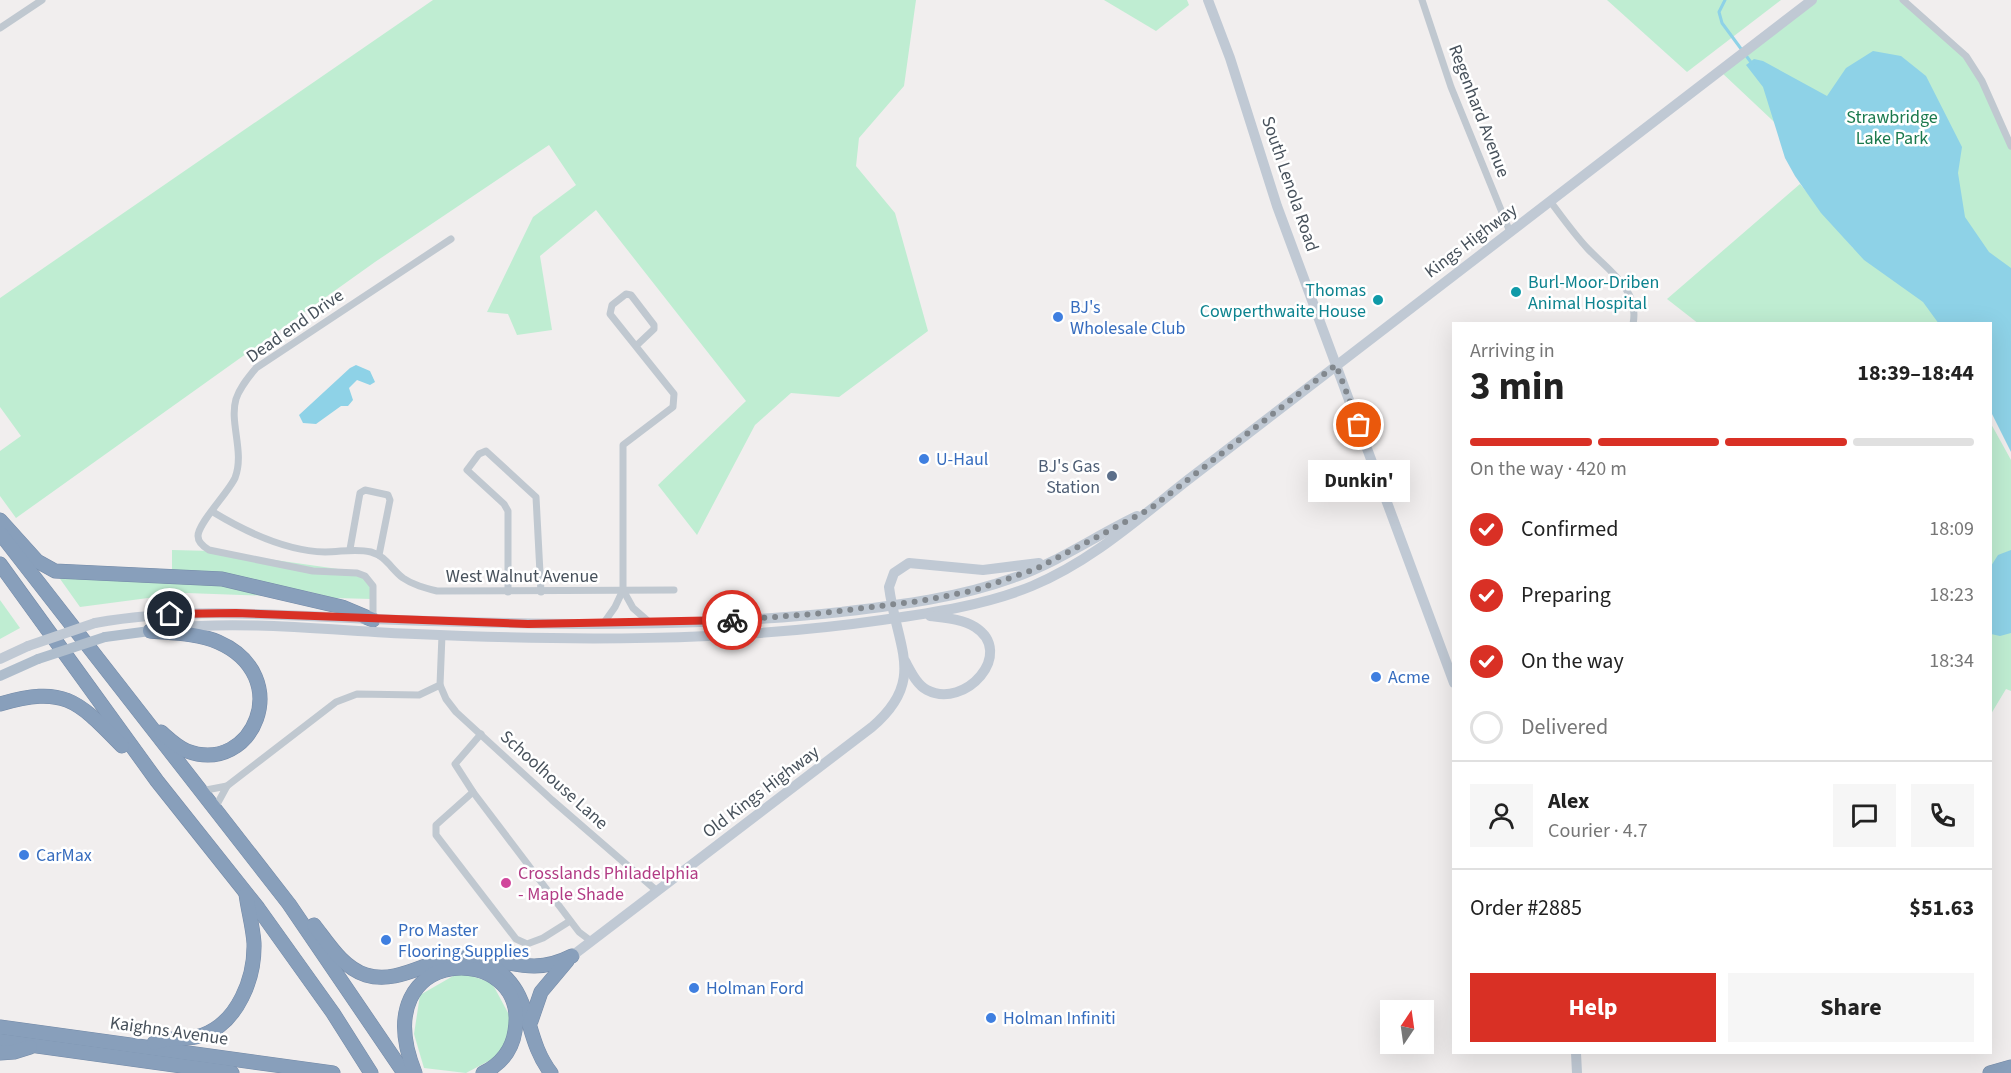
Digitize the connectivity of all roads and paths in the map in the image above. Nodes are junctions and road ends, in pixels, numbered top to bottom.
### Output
1 (42, 0) edge
2 (1208, 0) edge
3 (1422, 0) edge
4 (1812, 0) edge
5 (1903, 0) edge
6 (0, 28) edge
7 (2011, 146) edge
8 (1550, 201) junction
9 (1510, 232) junction
10 (451, 239) dead end
11 (1634, 322) edge
12 (636, 346) junction
13 (1336, 365) junction
14 (1150, 509) junction
15 (213, 512) junction
16 (0, 520) edge
17 (0, 533) edge
18 (350, 549) junction
19 (379, 555) junction
20 (1055, 561) junction
21 (0, 564) edge
22 (622, 590) junction
23 (674, 590) dead end
24 (508, 592) junction
25 (541, 592) junction
26 (892, 605) junction
27 (918, 615) junction
28 (895, 618) junction
29 (373, 620) junction
30 (649, 623) junction
31 (603, 624) junction
32 (150, 631) junction
33 (441, 635) junction
34 (0, 659) edge
35 (904, 660) junction
36 (0, 676) edge
37 (1452, 678) edge
38 (440, 685) junction
39 (0, 704) edge
40 (131, 704) junction
41 (480, 734) junction
42 (157, 781) junction
43 (227, 786) junction
44 (201, 791) junction
45 (473, 792) junction
46 (215, 808) junction
47 (246, 891) junction
48 (657, 891) junction
49 (289, 904) junction
50 (570, 921) junction
51 (591, 942) junction
52 (572, 956) junction
53 (483, 959) junction
54 (531, 1023) junction
55 (0, 1027) edge
56 (0, 1041) edge
57 (34, 1046) junction
58 (149, 1046) junction
59 (0, 1053) edge
60 (1576, 1054) edge
61 (162, 1062) junction
62 (2011, 1067) edge
63 (193, 1073) edge
64 (232, 1073) edge
65 (333, 1073) edge
66 (371, 1073) edge
67 (404, 1073) edge
68 (415, 1073) edge
69 (483, 1073) edge
70 (551, 1073) edge
71 (1577, 1073) edge
72 (1990, 1073) edge

1 - 6 street
2 - 13 main road, South Lenola Road
3 - 9 street, Regenhard Avenue
4 - 8 main road, Kings Highway
5 - 7 street
8 - 9 main road, Kings Highway
8 - 11 street
9 - 13 main road, Kings Highway
10 - 15 street, Dead end Drive
12 - 12 street
12 - 22 street
13 - 14 main road, Kings Highway
13 - 37 main road, South Lenola Road
14 - 20 main road, Kings Highway
14 - 27 main road, Kings Highway
15 - 18 street
15 - 29 street, Dead end Drive
16 - 29 highway
17 - 40 highway
18 - 19 street
18 - 19 street
19 - 24 street, West Walnut Avenue
20 - 26 main road, Kings Highway
20 - 26 main road, Old Kings Highway
21 - 42 highway
22 - 23 street, West Walnut Avenue
22 - 25 street, West Walnut Avenue
22 - 30 street
22 - 31 street
24 - 25 street, West Walnut Avenue
24 - 25 street
26 - 28 main road, Old Kings Highway
26 - 30 main road, Kings Highway
27 - 28 main road
27 - 35 main road
28 - 33 main road
28 - 35 main road, Old Kings Highway
29 - 31 main road, Kings Highway
29 - 34 main road, Kings Highway, bridge
30 - 31 main road, Kings Highway
32 - 33 main road
32 - 36 main road, bridge
32 - 40 highway
33 - 38 street
35 - 48 main road, Old Kings Highway
38 - 41 street, Schoolhouse Lane
38 - 43 street
39 - 42 highway
40 - 44 highway
41 - 45 street
41 - 48 street, Schoolhouse Lane
42 - 47 highway
43 - 44 street
43 - 46 street
44 - 46 highway
45 - 50 street
45 - 50 street
46 - 49 highway
47 - 58 highway
47 - 66 highway
48 - 51 main road, Old Kings Highway
49 - 53 highway
49 - 67 highway
50 - 51 street
51 - 52 main road, Old Kings Highway
52 - 53 highway
52 - 54 highway
53 - 54 highway
54 - 70 highway
55 - 58 highway, Kaighns Avenue
56 - 57 highway, Kaighns Avenue
57 - 59 highway
57 - 61 highway, Kaighns Avenue
58 - 65 highway, Kaighns Avenue
60 - 71 main road
61 - 63 highway
61 - 64 highway, Kaighns Avenue
62 - 72 highway
68 - 69 highway

